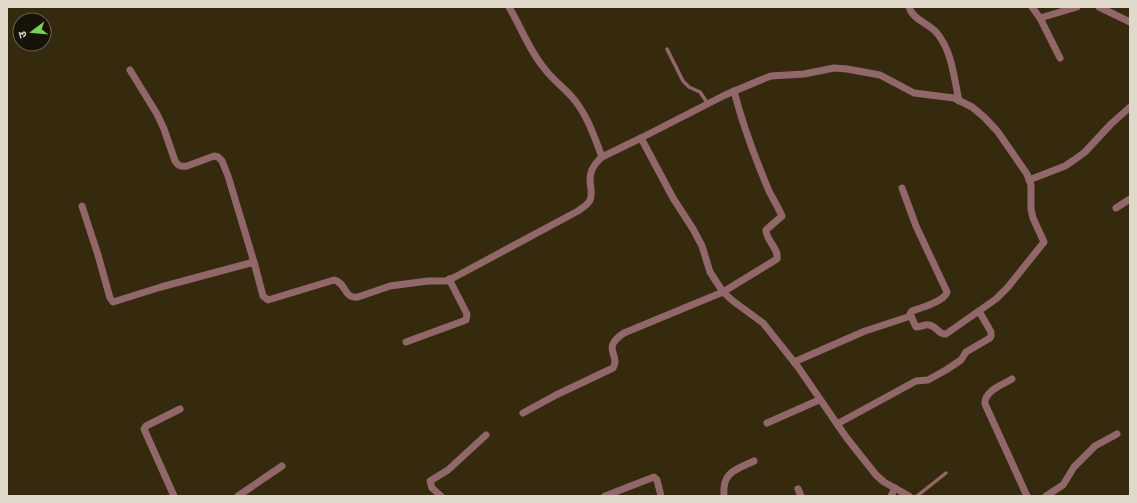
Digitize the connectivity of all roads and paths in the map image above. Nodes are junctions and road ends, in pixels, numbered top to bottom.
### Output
1 (509, 7) edge
2 (909, 7) edge
3 (1032, 7) edge
4 (1077, 7) edge
5 (1099, 7) edge
6 (1040, 18) junction
7 (1130, 22) edge
8 (667, 49) dead end
9 (1060, 58) dead end
10 (130, 70) dead end
11 (734, 91) junction
12 (959, 101) junction
13 (708, 104) junction
14 (1130, 107) edge
15 (641, 138) junction
16 (602, 157) junction
17 (1029, 180) junction
18 (902, 188) dead end
19 (1130, 200) edge
20 (82, 206) dead end
21 (1116, 208) dead end
22 (254, 262) junction
23 (449, 279) junction
24 (723, 292) junction
25 (979, 311) junction
26 (911, 316) junction
27 (406, 342) dead end
28 (794, 362) junction
29 (1012, 379) dead end
30 (820, 400) junction
31 (180, 409) dead end
32 (523, 412) dead end
33 (767, 423) dead end
34 (836, 424) junction
35 (1117, 434) dead end
36 (486, 435) dead end
37 (754, 461) dead end
38 (282, 466) dead end
39 (946, 473) dead end
40 (895, 488) junction
41 (798, 489) dead end
42 (174, 496) edge
43 (238, 496) edge
44 (441, 496) edge
45 (605, 496) edge
46 (662, 496) edge
47 (724, 496) edge
48 (801, 496) edge
49 (891, 496) edge
50 (910, 496) edge
51 (917, 496) edge
52 (1027, 496) edge
53 (1046, 496) edge

1 - 16 street
2 - 12 street
3 - 6 street
4 - 6 street
5 - 7 street
6 - 9 street
8 - 13 lane
10 - 22 street
11 - 12 street
11 - 13 street
11 - 24 street
12 - 17 street
13 - 15 street
14 - 17 street
15 - 16 street
15 - 24 street
16 - 23 street
17 - 25 street
18 - 26 street
19 - 21 street
20 - 22 street
22 - 23 street
23 - 27 street
24 - 28 street
24 - 32 street
25 - 26 street
25 - 34 street
26 - 28 street
28 - 30 street
29 - 52 street
30 - 33 street
30 - 34 street
31 - 42 street
34 - 40 street
35 - 53 street
36 - 44 street
37 - 47 street
38 - 43 street
39 - 51 lane
40 - 49 street
40 - 50 street
41 - 48 street
45 - 46 street

